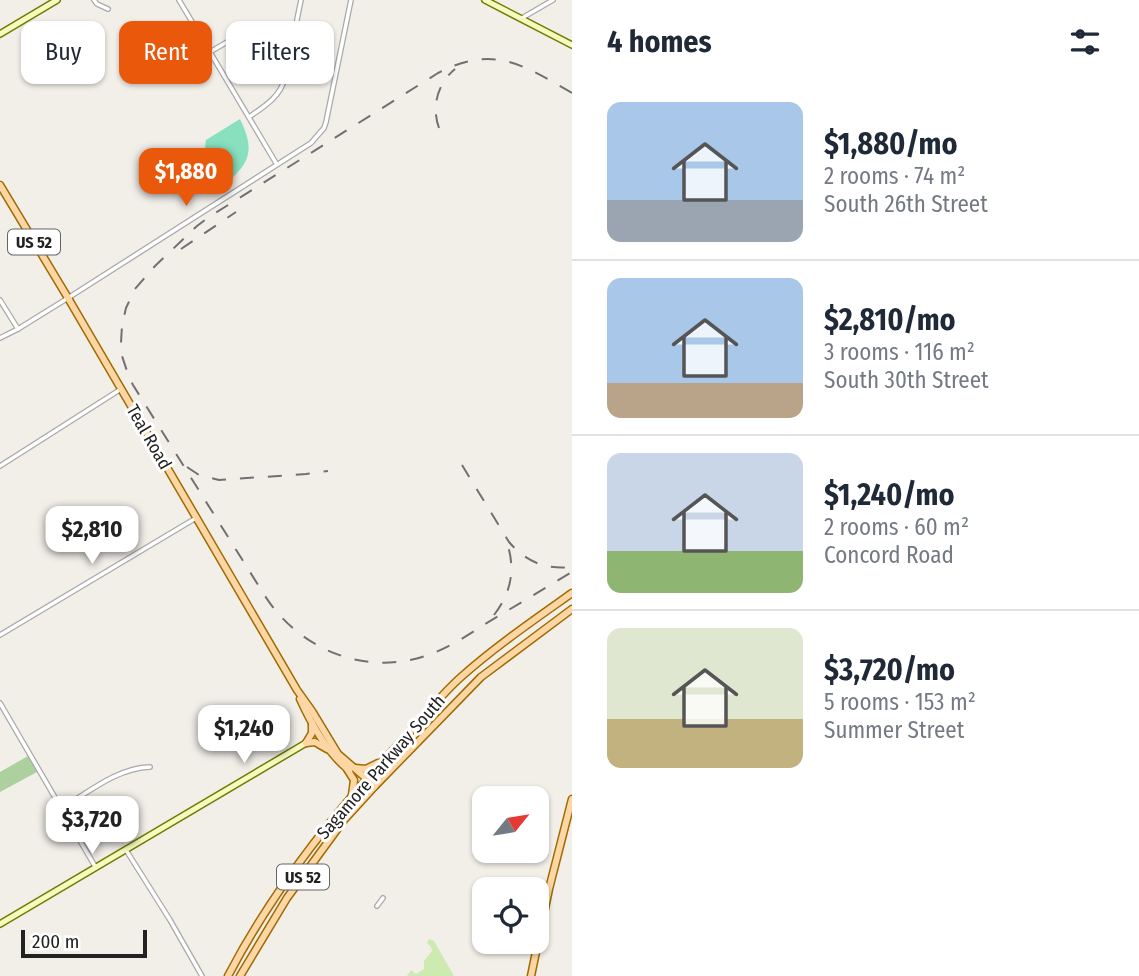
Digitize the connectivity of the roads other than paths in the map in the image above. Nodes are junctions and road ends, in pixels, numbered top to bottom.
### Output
1 (57, 0) edge
2 (94, 0) edge
3 (179, 0) edge
4 (301, 0) edge
5 (351, 0) edge
6 (485, 0) edge
7 (553, 0) edge
8 (108, 9) dead end
9 (522, 18) junction
10 (192, 21) edge
11 (0, 34) edge
12 (572, 45) edge
13 (212, 55) edge
14 (248, 117) junction
15 (277, 164) junction
16 (0, 185) edge
17 (68, 298) junction
18 (0, 300) edge
19 (18, 329) junction
20 (0, 338) edge
21 (121, 389) junction
22 (0, 466) edge
23 (196, 518) junction
24 (572, 593) edge
25 (572, 609) edge
26 (0, 635) edge
27 (298, 690) junction
28 (0, 703) edge
29 (311, 720) junction
30 (306, 743) junction
31 (330, 751) junction
32 (388, 755) junction
33 (346, 765) junction
34 (150, 767) dead end
35 (367, 778) junction
36 (375, 786) junction
37 (352, 797) junction
38 (572, 799) edge
39 (62, 808) junction
40 (126, 850) junction
41 (97, 868) junction
42 (383, 898) dead end
43 (377, 906) dead end
44 (0, 924) edge
45 (202, 976) edge
46 (228, 976) edge
47 (240, 976) edge
48 (531, 976) edge

1 - 11 street
2 - 8 street
3 - 10 street
4 - 14 street
5 - 15 street
6 - 9 street
7 - 9 street
9 - 12 street
13 - 14 street
14 - 15 street
15 - 17 street
16 - 17 main road, Teal Road / US 52
17 - 19 street
17 - 21 main road, Teal Road / US 52
18 - 19 street
19 - 20 street
21 - 22 street
21 - 23 main road, Teal Road / US 52
23 - 26 street
23 - 27 main road, Teal Road / US 52
24 - 32 main road, Sagamore Parkway South
25 - 36 main road, Sagamore Parkway South
27 - 29 main road, Teal Road / US 52
27 - 33 main road, Teal Road / US 52
28 - 39 street
29 - 30 main road
29 - 31 main road, Teal Road / US 52
30 - 31 main road
30 - 40 street
31 - 33 main road, Teal Road / US 52
32 - 33 main road
32 - 35 main road, Sagamore Parkway South
33 - 35 main road, Teal Road / US 52
33 - 37 main road, US 52
34 - 39 street
35 - 36 main road, US 52
35 - 37 main road, Sagamore Parkway South
36 - 47 main road, Sagamore Parkway South / US 52
37 - 46 main road, Sagamore Parkway South / US 52
38 - 48 main road
39 - 41 street
40 - 41 street
40 - 45 street
41 - 44 street
42 - 43 street

